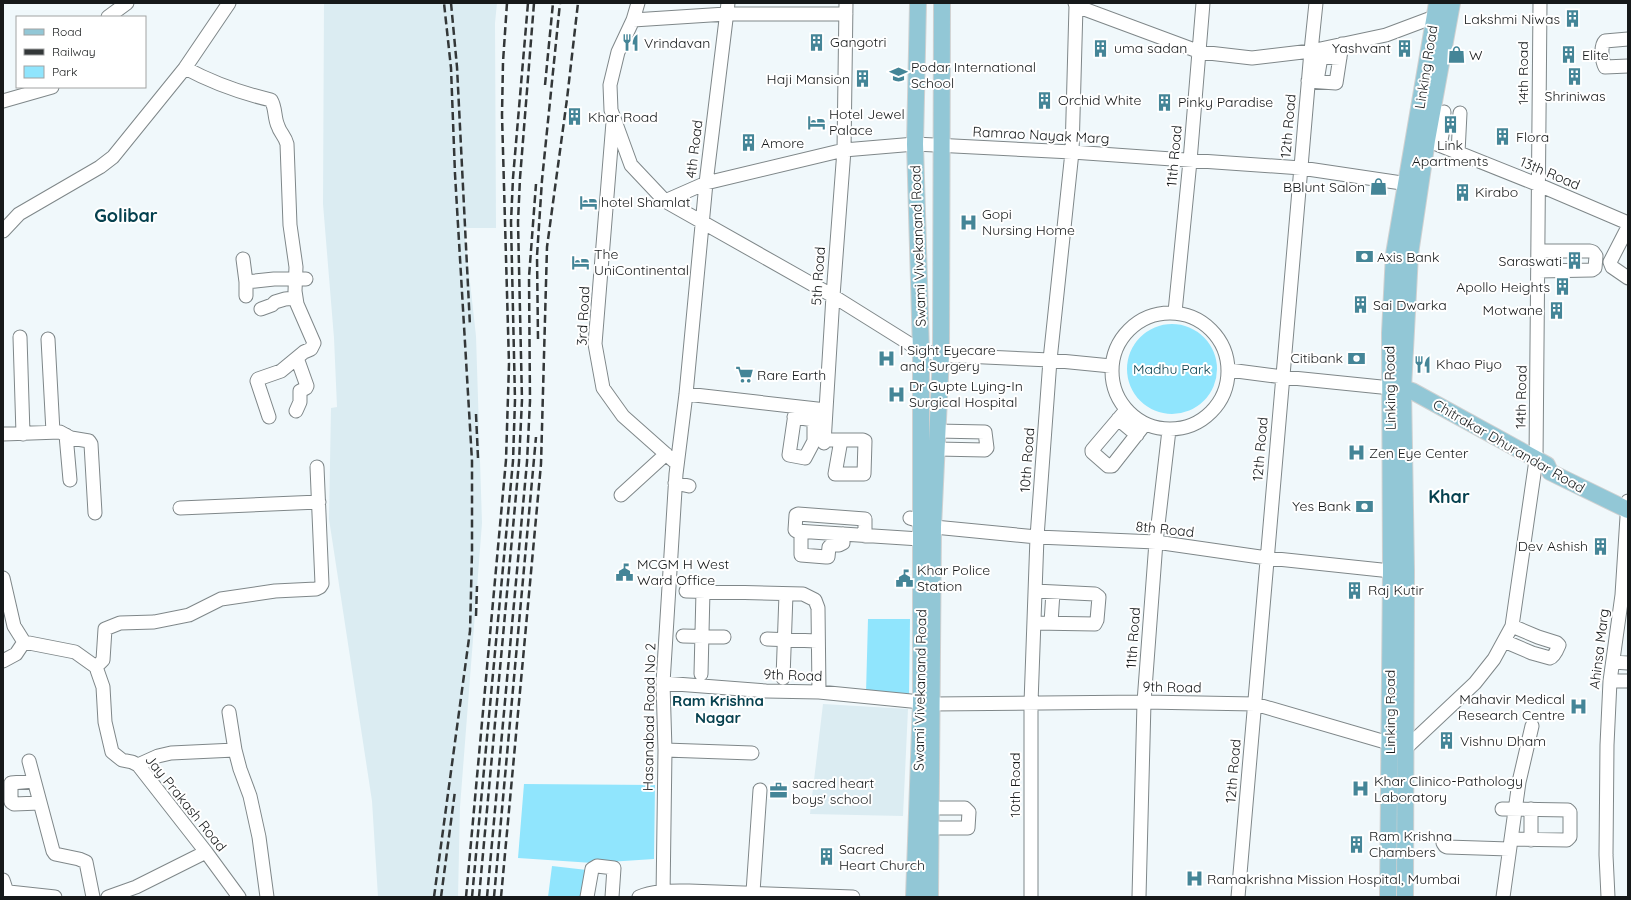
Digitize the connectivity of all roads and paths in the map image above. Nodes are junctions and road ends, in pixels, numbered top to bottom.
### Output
1 (127, 3) edge
2 (230, 3) edge
3 (638, 3) edge
4 (918, 3) edge
5 (942, 3) edge
6 (1203, 3) edge
7 (1316, 3) edge
8 (1540, 3) edge
9 (1076, 5) edge
10 (846, 8) edge
11 (727, 9) edge
12 (1443, 9) edge
13 (109, 16) edge
14 (633, 20) junction
15 (1628, 39) edge
16 (1342, 44) junction
17 (1311, 51) junction
18 (1200, 52) junction
19 (1340, 58) junction
20 (1628, 66) edge
21 (185, 68) junction
22 (1313, 81) junction
23 (48, 88) edge
24 (3, 101) edge
25 (1444, 112) dead end
26 (1460, 113) dead end
27 (613, 116) junction
28 (1433, 135) junction
29 (1459, 136) junction
30 (915, 144) junction
31 (941, 145) junction
32 (844, 150) junction
33 (1072, 152) junction
34 (1458, 153) junction
35 (1190, 161) junction
36 (1300, 168) junction
37 (706, 183) junction
38 (1413, 185) junction
39 (1539, 185) junction
40 (665, 201) junction
41 (1628, 223) edge
42 (703, 224) junction
43 (3, 231) edge
44 (1626, 235) edge
45 (1538, 251) junction
46 (1556, 251) junction
47 (243, 259) dead end
48 (1538, 271) junction
49 (1555, 271) junction
50 (1628, 278) edge
51 (300, 279) junction
52 (246, 282) junction
53 (246, 296) dead end
54 (833, 296) junction
55 (296, 298) junction
56 (261, 309) dead end
57 (1175, 312) junction
58 (20, 337) dead end
59 (48, 339) dead end
60 (921, 351) junction
61 (941, 355) junction
62 (297, 358) junction
63 (1050, 360) junction
64 (1111, 366) junction
65 (1230, 370) junction
66 (1283, 377) junction
67 (1402, 389) junction
68 (686, 394) junction
69 (826, 410) junction
70 (296, 411) dead end
71 (795, 412) junction
72 (1122, 415) junction
73 (269, 417) dead end
74 (1145, 424) junction
75 (1169, 430) junction
76 (937, 431) junction
77 (53, 432) junction
78 (3, 434) edge
79 (23, 434) junction
80 (1137, 435) junction
81 (66, 436) junction
82 (821, 438) junction
83 (841, 440) dead end
84 (937, 449) junction
85 (666, 454) junction
86 (1542, 462) junction
87 (676, 463) junction
88 (317, 467) dead end
89 (70, 480) dead end
90 (675, 483) junction
91 (689, 486) dead end
92 (928, 491) junction
93 (621, 495) dead end
94 (319, 502) junction
95 (1628, 505) edge
96 (180, 508) dead end
97 (95, 513) dead end
98 (831, 516) junction
99 (921, 526) junction
100 (801, 532) junction
101 (829, 534) junction
102 (843, 534) junction
103 (1627, 535) edge
104 (865, 536) junction
105 (1037, 538) junction
106 (1156, 542) junction
107 (1267, 558) junction
108 (1398, 571) junction
109 (3, 578) edge
110 (686, 590) dead end
111 (703, 591) junction
112 (1035, 591) junction
113 (1053, 592) junction
114 (786, 594) junction
115 (6, 609) edge
116 (1034, 622) junction
117 (1052, 623) junction
118 (683, 636) dead end
119 (702, 637) junction
120 (724, 637) dead end
121 (767, 639) dead end
122 (784, 640) junction
123 (817, 641) junction
124 (24, 642) junction
125 (3, 661) edge
126 (1619, 662) edge
127 (96, 667) junction
128 (701, 674) dead end
129 (783, 678) dead end
130 (1612, 681) junction
131 (1628, 681) edge
132 (663, 683) junction
133 (818, 692) junction
134 (1144, 702) junction
135 (926, 703) junction
136 (1031, 703) junction
137 (1254, 704) junction
138 (230, 712) dead end
139 (1532, 726) dead end
140 (1390, 744) junction
141 (1406, 748) junction
142 (235, 750) junction
143 (665, 750) junction
144 (752, 753) dead end
145 (29, 762) dead end
146 (138, 765) junction
147 (34, 781) junction
148 (760, 790) dead end
149 (40, 803) junction
150 (924, 808) junction
151 (1507, 809) junction
152 (1531, 809) junction
153 (931, 828) junction
154 (1531, 835) junction
155 (1509, 842) junction
156 (1443, 843) dead end
157 (206, 852) junction
158 (3, 880) edge
159 (753, 892) junction
160 (663, 894) edge
161 (55, 897) edge
162 (93, 897) edge
163 (108, 897) edge
164 (239, 897) edge
165 (267, 897) edge
166 (587, 897) edge
167 (612, 897) edge
168 (639, 897) edge
169 (853, 897) edge
170 (914, 897) edge
171 (930, 897) edge
172 (1031, 897) edge
173 (1139, 897) edge
174 (1238, 897) edge
175 (1388, 897) edge
176 (1405, 897) edge
177 (1503, 897) edge
178 (1608, 897) edge

1 - 13 street
2 - 21 street
3 - 14 street
4 - 30 main road, Swami Vivekanand Road
5 - 31 main road, Swami Vivekanand Road
6 - 18 street, 11th Road
7 - 17 street, 12th Road
8 - 39 street, 14th Road
9 - 18 street
9 - 33 street, 10th Road
10 - 11 street
10 - 32 street, 5th Road
11 - 14 street
11 - 37 street, 4th Road
12 - 16 street
12 - 28 main road, Linking Road
14 - 27 street
15 - 20 street
16 - 17 street
16 - 19 street
17 - 18 street
17 - 22 street, 12th Road
18 - 35 street, 11th Road
19 - 22 street
19 - 22 street
21 - 43 street
21 - 51 street
22 - 36 street, 12th Road
23 - 24 street
25 - 28 street
26 - 29 street
27 - 40 street
27 - 85 street, 3rd Road
28 - 29 street
28 - 34 street, 13th Road
28 - 38 main road, Linking Road
29 - 34 street
30 - 31 street, Ramrao Nayak Marg
30 - 32 street, Ramrao Nayak Marg
30 - 60 main road, Swami Vivekanand Road
31 - 33 street, Ramrao Nayak Marg
31 - 61 main road, Swami Vivekanand Road
32 - 37 street, Ramrao Nayak Marg
32 - 54 street, 5th Road
33 - 35 street, Ramrao Nayak Marg
33 - 63 street, 10th Road
34 - 39 street, 13th Road
35 - 36 street, Ramrao Nayak Marg
35 - 57 street, 11th Road
36 - 38 street, Ramrao Nayak Marg
36 - 66 street, 12th Road
37 - 40 street, Ramrao Nayak Marg
37 - 42 street, 4th Road
38 - 67 main road, Linking Road
39 - 41 street, 13th Road
39 - 45 street, 14th Road
40 - 42 street
42 - 54 street
42 - 68 street, 4th Road
44 - 50 street
45 - 46 street
45 - 48 street, 14th Road
46 - 49 street
46 - 49 street
47 - 52 street
48 - 49 street
48 - 86 street, 14th Road
51 - 52 street
51 - 55 street
52 - 53 street
54 - 60 street
54 - 69 street, 5th Road
55 - 56 street
55 - 62 street
57 - 64 street
57 - 65 street
58 - 79 street
59 - 77 street
60 - 61 street
60 - 92 main road, Swami Vivekanand Road
61 - 63 street
61 - 76 main road, Swami Vivekanand Road
62 - 70 street
62 - 73 street
63 - 64 street
63 - 105 street, 10th Road
64 - 72 street
65 - 66 street
65 - 75 street
66 - 67 street
66 - 107 street, 12th Road
67 - 86 main road, Chitrakar Dhurandar Road
67 - 108 main road, Linking Road
68 - 71 street
68 - 87 street, Hasanabad Road No 2
69 - 71 street
69 - 82 street, 5th Road
71 - 82 street
71 - 82 street, 5th Road
72 - 74 street
72 - 80 street
72 - 80 street
74 - 75 street
74 - 80 street
75 - 106 street, 11th Road
76 - 84 main road, Swami Vivekanand Road
76 - 84 street
77 - 79 street
77 - 81 street
78 - 79 street
81 - 89 street
81 - 97 street
82 - 83 street
84 - 92 main road, Swami Vivekanand Road
85 - 87 street, 3rd Road
85 - 93 street
86 - 95 main road, Chitrakar Dhurandar Road
86 - 141 street, 14th Road
87 - 90 street, Hasanabad Road No 2
88 - 94 street
90 - 91 street
90 - 132 street, Hasanabad Road No 2
92 - 99 main road, Swami Vivekanand Road
94 - 96 street
94 - 127 street
95 - 103 street, Ahinsa Marg
98 - 100 street
98 - 101 street
98 - 104 street
99 - 104 street, 8th Road
99 - 105 street, 8th Road
99 - 135 main road, Swami Vivekanand Road
100 - 101 street, 8th Road
100 - 102 street
101 - 102 street, 8th Road
102 - 104 street, 8th Road
103 - 126 street, Ahinsa Marg
105 - 106 street, 8th Road
105 - 112 street, 10th Road
106 - 107 street, 8th Road
106 - 134 street, 11th Road
107 - 108 street, 8th Road
107 - 137 street, 12th Road
108 - 140 main road, Linking Road
108 - 141 main road, Linking Road
109 - 115 street
110 - 111 street
111 - 114 street
111 - 119 street
112 - 113 street
112 - 116 street, 10th Road
113 - 117 street
113 - 117 street
114 - 122 street
114 - 123 street
115 - 124 street
116 - 117 street
116 - 136 street, 10th Road
118 - 119 street
119 - 120 street
119 - 128 street
121 - 122 street
122 - 123 street
122 - 129 street
123 - 133 street
124 - 125 street
124 - 127 street
126 - 130 street, Ahinsa Marg
127 - 146 street, Jay Prakash Road
130 - 131 street
130 - 178 street, Ahinsa Marg
132 - 133 street, 9th Road
132 - 143 street, Hasanabad Road No 2
133 - 135 street, 9th Road
134 - 136 street, 9th Road
134 - 137 street, 9th Road
134 - 173 street, 11th Road
135 - 136 street, 9th Road
135 - 150 main road, Swami Vivekanand Road
136 - 172 street, 10th Road
137 - 140 street, 9th Road
137 - 174 street, 12th Road
138 - 142 street
139 - 151 street
140 - 141 street, 9th Road
140 - 175 main road, Linking Road
141 - 176 main road, Linking Road
142 - 146 street
142 - 165 street
143 - 144 street
143 - 160 street, Hasanabad Road No 2
145 - 147 street
146 - 157 street, Jay Prakash Road
147 - 149 street
147 - 149 street
148 - 159 street
149 - 162 street
150 - 153 main road, Swami Vivekanand Road
150 - 153 street
150 - 170 main road, Swami Vivekanand Road
151 - 152 street
151 - 155 street
151 - 155 street
152 - 154 street
152 - 154 street
153 - 171 main road, Swami Vivekanand Road
154 - 155 street
155 - 156 street
155 - 177 street
157 - 163 street
157 - 164 street, Jay Prakash Road
158 - 161 street
159 - 160 street
159 - 169 street
160 - 168 street
166 - 167 street

